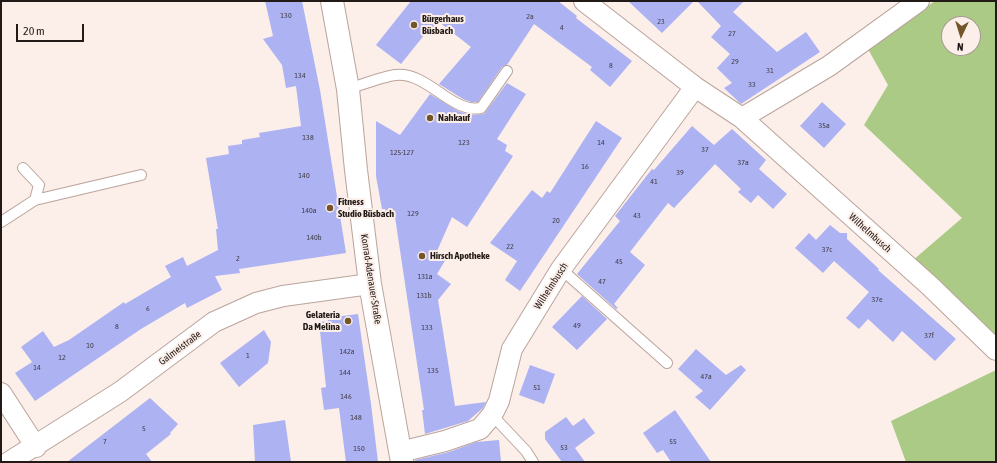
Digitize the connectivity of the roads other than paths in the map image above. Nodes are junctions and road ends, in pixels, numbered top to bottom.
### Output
1 (332, 1) edge
2 (584, 1) edge
3 (919, 1) edge
4 (507, 71) dead end
5 (695, 87) junction
6 (348, 89) junction
7 (742, 118) junction
8 (22, 168) dead end
9 (141, 175) dead end
10 (35, 200) junction
11 (1, 222) edge
12 (561, 269) junction
13 (370, 284) junction
14 (996, 350) edge
15 (667, 363) dead end
16 (1, 393) edge
17 (492, 415) junction
18 (36, 447) junction
19 (401, 457) edge
20 (10, 462) edge
21 (533, 462) edge

1 - 6 street, Konrad-Adenauer-Straße
2 - 5 street, Wilhelmbusch
3 - 7 street
4 - 6 lane
5 - 7 street, Wilhelmbusch
5 - 12 street, Wilhelmbusch
6 - 13 street, Konrad-Adenauer-Straße
7 - 14 street, Wilhelmbusch
8 - 10 lane
9 - 10 lane
10 - 11 lane
12 - 15 lane
12 - 17 street, Wilhelmbusch
13 - 18 street, Galmeistraße
13 - 19 street, Konrad-Adenauer-Straße
16 - 18 street
17 - 19 street, Wilhelmbusch
17 - 21 lane
18 - 20 street, Galmeistraße

